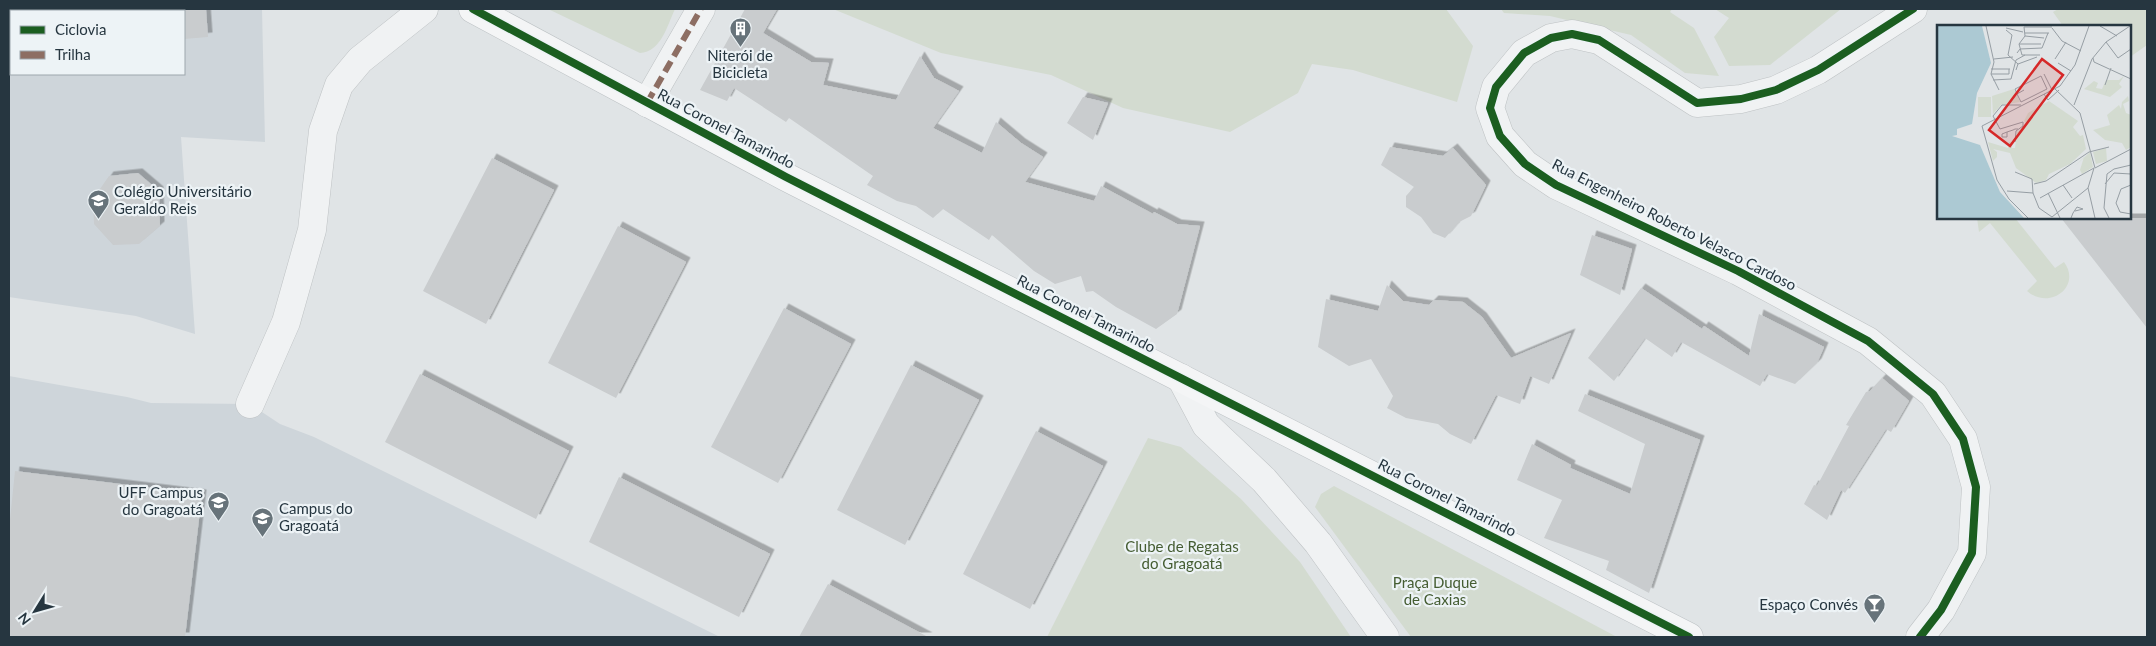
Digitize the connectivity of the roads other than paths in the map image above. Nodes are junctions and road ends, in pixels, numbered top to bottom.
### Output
1 (424, 9) edge
2 (473, 9) edge
3 (701, 9) edge
4 (1913, 9) edge
5 (647, 103) junction
6 (1181, 378) junction
7 (250, 404) dead end
8 (1385, 637) edge
9 (1690, 637) edge
10 (1920, 637) edge

1 - 7 street
2 - 5 main road, Rua Coronel Tamarindo
3 - 5 street
4 - 10 street, Rua Engenheiro Roberto Velasco Cardoso
5 - 6 main road, Rua Coronel Tamarindo
6 - 8 street
6 - 9 main road, Rua Coronel Tamarindo

